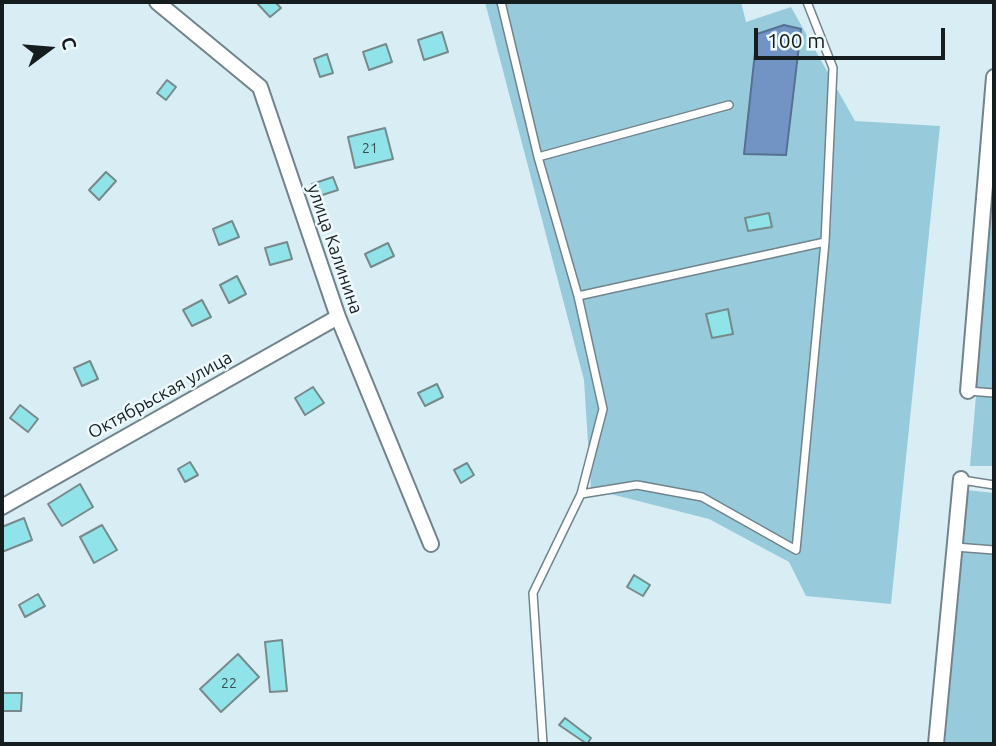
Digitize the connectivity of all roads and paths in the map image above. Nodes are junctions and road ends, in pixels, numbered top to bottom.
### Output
1 (157, 2) edge
2 (500, 2) edge
3 (807, 2) edge
4 (994, 79) edge
5 (729, 105) dead end
6 (538, 157) junction
7 (988, 238) edge
8 (825, 242) junction
9 (578, 296) junction
10 (338, 317) junction
11 (968, 391) joint
12 (994, 393) edge
13 (961, 480) joint
14 (994, 485) edge
15 (581, 494) junction
16 (2, 507) edge
17 (430, 544) dead end
18 (955, 547) junction
19 (994, 550) edge
20 (542, 744) edge
21 (936, 744) edge

1 - 10 street, улица Калинина
2 - 6 lane
3 - 8 lane
4 - 7 street
5 - 6 lane
6 - 9 lane
7 - 11 street
8 - 9 lane
8 - 15 lane
9 - 15 lane
10 - 16 street, Октябрьская улица
10 - 17 street, улица Калинина
11 - 12 lane
13 - 14 lane
13 - 18 street
15 - 20 lane
18 - 19 lane
18 - 21 street

